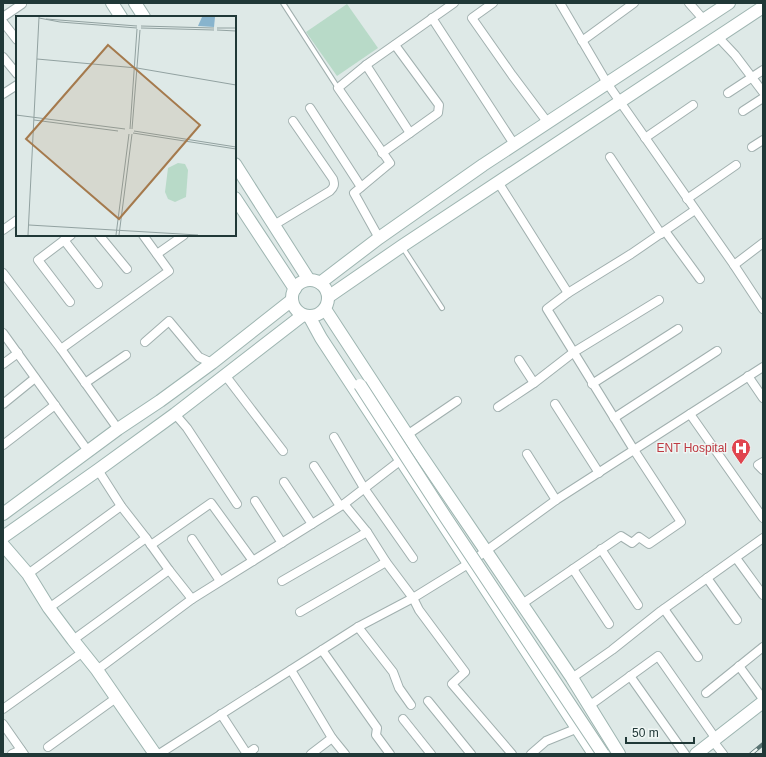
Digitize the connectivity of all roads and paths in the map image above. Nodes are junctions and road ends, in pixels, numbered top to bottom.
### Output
1 (135, 3) edge
2 (283, 3) edge
3 (454, 3) edge
4 (493, 3) edge
5 (560, 3) edge
6 (634, 3) edge
7 (689, 3) edge
8 (729, 3) edge
9 (22, 4) dead end
10 (763, 7) edge
11 (143, 16) edge
12 (3, 17) edge
13 (432, 18) junction
14 (704, 20) junction
15 (3, 22) edge
16 (718, 37) junction
17 (16, 39) edge
18 (582, 41) junction
19 (395, 45) junction
20 (3, 57) edge
21 (366, 65) junction
22 (763, 70) edge
23 (16, 73) edge
24 (752, 77) junction
25 (607, 83) junction
26 (16, 86) edge
27 (338, 88) junction
28 (763, 92) edge
29 (728, 93) dead end
30 (3, 94) edge
31 (763, 98) edge
32 (620, 102) junction
33 (693, 105) dead end
34 (310, 108) dead end
35 (743, 111) dead end
36 (293, 121) dead end
37 (548, 123) junction
38 (410, 133) junction
39 (645, 138) junction
40 (763, 140) edge
41 (514, 144) junction
42 (752, 147) dead end
43 (382, 152) junction
44 (610, 157) dead end
45 (736, 165) dead end
46 (236, 166) edge
47 (498, 182) junction
48 (361, 187) junction
49 (687, 199) junction
50 (236, 201) edge
51 (695, 210) junction
52 (16, 221) edge
53 (274, 225) junction
54 (3, 230) edge
55 (663, 232) junction
56 (70, 236) edge
57 (100, 236) edge
58 (144, 236) edge
59 (183, 236) edge
60 (379, 238) junction
61 (64, 240) junction
62 (763, 243) edge
63 (402, 246) junction
64 (157, 254) junction
65 (734, 265) junction
66 (126, 269) dead end
67 (3, 274) edge
68 (700, 279) dead end
69 (314, 282) junction
70 (98, 284) dead end
71 (568, 293) junction
72 (294, 295) junction
73 (659, 300) dead end
74 (70, 302) dead end
75 (327, 303) junction
76 (442, 308) dead end
77 (763, 309) edge
78 (306, 316) junction
79 (338, 328) junction
80 (678, 329) dead end
81 (3, 333) edge
82 (321, 338) junction
83 (144, 342) dead end
84 (61, 349) junction
85 (717, 351) dead end
86 (574, 352) junction
87 (18, 353) junction
88 (126, 355) dead end
89 (519, 360) dead end
90 (212, 363) junction
91 (3, 364) edge
92 (763, 367) edge
93 (225, 375) junction
94 (748, 376) junction
95 (35, 378) junction
96 (85, 383) junction
97 (534, 383) junction
98 (592, 384) junction
99 (364, 385) junction
100 (763, 398) edge
101 (457, 401) dead end
102 (3, 404) edge
103 (555, 404) dead end
104 (55, 405) junction
105 (498, 407) dead end
106 (175, 414) junction
107 (690, 414) junction
108 (614, 418) junction
109 (118, 429) junction
110 (407, 435) junction
111 (334, 437) dead end
112 (3, 445) edge
113 (634, 450) junction
114 (88, 451) junction
115 (283, 451) dead end
116 (527, 454) dead end
117 (401, 460) junction
118 (763, 462) edge
119 (314, 466) dead end
120 (98, 470) junction
121 (763, 470) edge
122 (599, 473) junction
123 (284, 482) dead end
124 (364, 488) junction
125 (556, 500) junction
126 (256, 501) dead end
127 (237, 504) dead end
128 (342, 505) junction
129 (121, 506) junction
130 (3, 514) edge
131 (763, 518) edge
132 (312, 524) junction
133 (367, 532) junction
134 (3, 537) edge
135 (763, 538) edge
136 (192, 539) dead end
137 (149, 541) junction
138 (282, 543) junction
139 (3, 545) edge
140 (601, 549) junction
141 (486, 551) junction
142 (413, 558) dead end
143 (736, 558) junction
144 (253, 561) junction
145 (386, 562) junction
146 (468, 564) junction
147 (573, 569) junction
148 (169, 570) junction
149 (28, 574) junction
150 (708, 578) junction
151 (220, 581) junction
152 (282, 581) dead end
153 (763, 595) edge
154 (413, 598) junction
155 (192, 599) junction
156 (522, 604) junction
157 (638, 605) dead end
158 (49, 608) junction
159 (664, 609) junction
160 (300, 612) dead end
161 (737, 620) dead end
162 (609, 624) dead end
163 (358, 627) junction
164 (73, 640) junction
165 (763, 647) edge
166 (322, 650) junction
167 (83, 652) junction
168 (698, 657) dead end
169 (739, 666) junction
170 (98, 670) junction
171 (290, 670) junction
172 (630, 676) junction
173 (572, 678) junction
174 (706, 693) dead end
175 (116, 698) junction
176 (763, 698) edge
177 (428, 701) dead end
178 (763, 702) edge
179 (411, 705) dead end
180 (589, 706) junction
181 (3, 709) edge
182 (221, 714) junction
183 (403, 719) dead end
184 (3, 724) edge
185 (578, 728) junction
186 (332, 738) junction
187 (715, 740) junction
188 (48, 747) dead end
189 (254, 749) dead end
190 (23, 752) edge
191 (12, 754) edge
192 (155, 754) edge
193 (159, 754) edge
194 (311, 754) edge
195 (345, 754) edge
196 (390, 754) edge
197 (431, 754) edge
198 (471, 754) edge
199 (512, 754) edge
200 (531, 754) edge
201 (594, 754) edge
202 (602, 754) edge
203 (612, 754) edge
204 (619, 754) edge
205 (685, 754) edge
206 (696, 754) edge
207 (722, 754) edge

1 - 11 street
2 - 27 lane
3 - 13 street
4 - 37 street
5 - 18 street
6 - 18 street
7 - 14 street
8 - 14 street
9 - 12 street
10 - 16 street
13 - 19 street
13 - 41 street
14 - 25 street
15 - 17 street
16 - 24 street
16 - 32 street
18 - 25 street
19 - 21 street
19 - 38 street
20 - 23 street
21 - 27 street
21 - 38 street
22 - 24 street
24 - 28 street
24 - 29 street
25 - 32 street
25 - 37 street
26 - 30 street
27 - 43 street
31 - 35 street
32 - 39 street
32 - 47 street
33 - 39 street
34 - 48 street
36 - 53 street
37 - 41 street
38 - 43 street
39 - 49 street
40 - 42 street
41 - 60 street
43 - 48 street
44 - 55 street
45 - 49 street
46 - 53 street
47 - 63 street
47 - 71 street
48 - 60 street
49 - 51 street
50 - 72 street
51 - 55 street
51 - 65 street
52 - 54 street
53 - 69 street
55 - 68 street
55 - 71 street
56 - 61 street
57 - 66 street
58 - 64 street
59 - 64 street
60 - 69 street
61 - 70 street
61 - 74 street
62 - 65 street
63 - 75 street
63 - 76 lane
64 - 84 street
65 - 77 street
67 - 84 street
69 - 72 street
69 - 75 street
71 - 86 street
72 - 78 street
72 - 90 street
73 - 86 street
75 - 78 street
75 - 79 street
78 - 82 street
78 - 93 street
79 - 99 street
79 - 110 street
80 - 98 street
81 - 87 street
82 - 99 street
82 - 117 street
83 - 90 street
84 - 96 street
85 - 108 street
86 - 97 street
86 - 98 street
87 - 91 street
87 - 95 street
88 - 96 street
89 - 97 street
90 - 109 street
92 - 94 street
93 - 106 street
93 - 115 street
94 - 100 street
94 - 107 street
95 - 102 street
95 - 104 street
96 - 109 street
97 - 105 street
98 - 108 street
99 - 202 street, bridge
99 - 203 street
101 - 110 street
103 - 122 street
104 - 112 street
104 - 114 street
106 - 120 street
106 - 127 street
107 - 113 street
107 - 131 street
108 - 113 street
109 - 114 street
110 - 141 street
111 - 124 street
113 - 122 street
113 - 140 street
114 - 130 street
116 - 125 street
117 - 124 street
117 - 146 street
118 - 121 street
119 - 128 street
120 - 129 street
120 - 134 street
122 - 125 street
123 - 132 street
124 - 128 street
124 - 142 street
125 - 141 street
126 - 138 street
128 - 132 street
128 - 133 street
129 - 137 street
129 - 149 street
132 - 138 street
133 - 145 street
133 - 152 street
135 - 143 street
136 - 151 street
137 - 144 street
137 - 148 street
137 - 158 street
138 - 144 street
139 - 149 street
140 - 147 street
140 - 157 street
141 - 146 street
141 - 156 street
143 - 150 street
143 - 153 street
144 - 151 street
145 - 154 street
145 - 160 street
146 - 154 street
146 - 185 street
147 - 156 street
147 - 162 street
148 - 155 street
148 - 164 street
149 - 158 street
150 - 159 street
150 - 161 street
151 - 155 street
154 - 163 street
154 - 199 street
155 - 170 street
156 - 173 street
158 - 164 street
159 - 168 street
159 - 173 street
163 - 166 street
163 - 179 street
164 - 167 street
165 - 169 street
166 - 171 street
166 - 196 street
167 - 170 street
167 - 181 street
169 - 174 street
169 - 176 street
170 - 175 street
171 - 182 street
171 - 186 street
172 - 180 street
172 - 187 street
172 - 205 street
173 - 180 street
175 - 188 street
175 - 192 street
177 - 198 street
178 - 187 street
180 - 204 street
182 - 189 street
182 - 193 street
183 - 197 street
184 - 190 street
185 - 200 street
185 - 201 street
186 - 194 street
186 - 195 street
187 - 206 street
187 - 207 street
190 - 191 street

